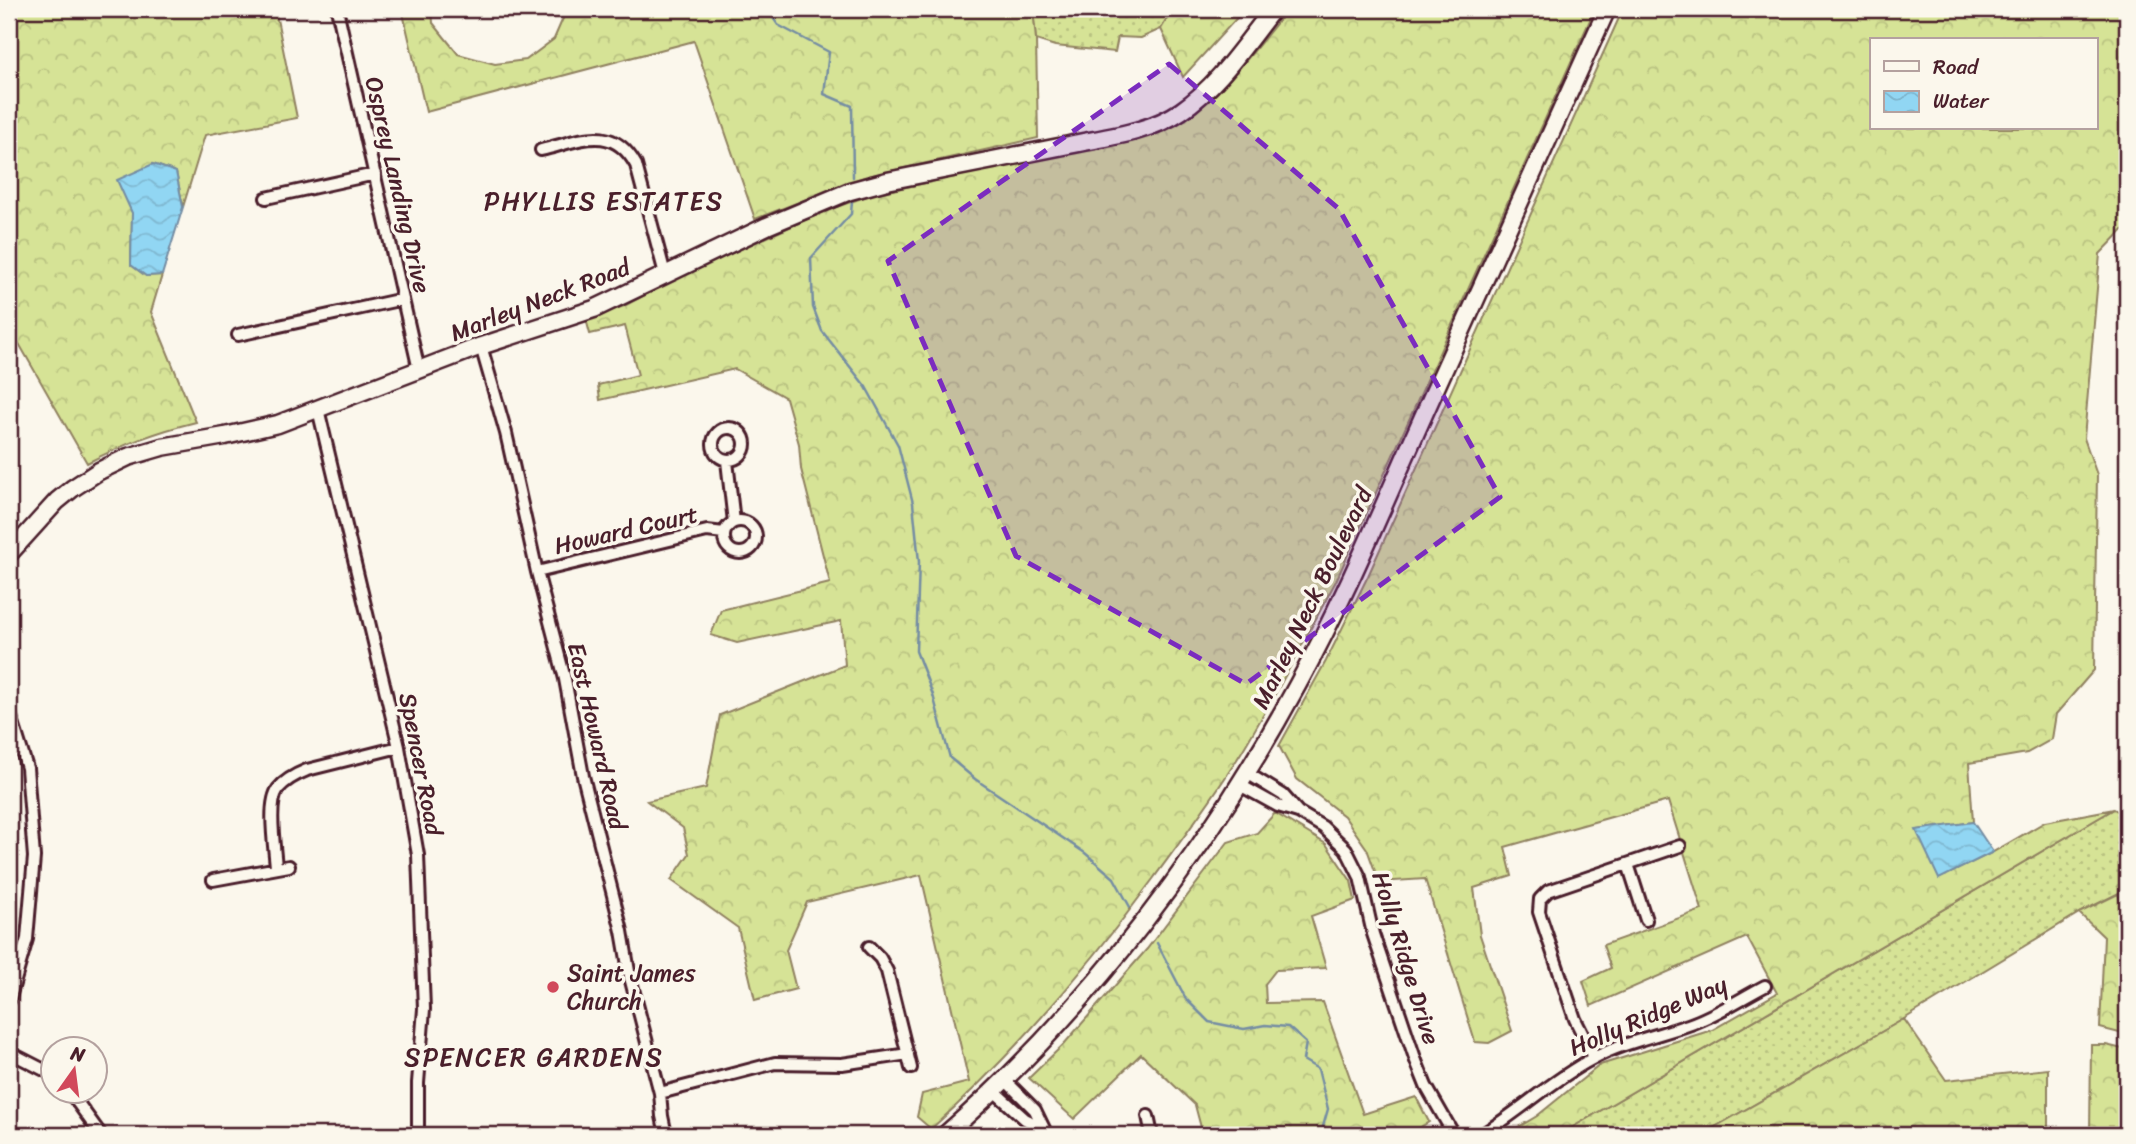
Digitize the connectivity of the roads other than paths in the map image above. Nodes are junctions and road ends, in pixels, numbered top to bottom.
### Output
1 (337, 9) edge
2 (1273, 9) edge
3 (1607, 9) edge
4 (541, 150) dead end
5 (374, 173) junction
6 (266, 198) dead end
7 (665, 274) junction
8 (403, 299) junction
9 (238, 335) dead end
10 (481, 346) junction
11 (419, 370) junction
12 (318, 409) junction
13 (727, 461) dead end
14 (734, 522) junction
15 (724, 533) junction
16 (9, 554) edge
17 (537, 572) junction
18 (9, 710) edge
19 (21, 746) junction
20 (399, 747) junction
21 (9, 749) edge
22 (1243, 779) junction
23 (1680, 846) dead end
24 (1628, 864) junction
25 (289, 866) dead end
26 (276, 868) junction
27 (213, 880) dead end
28 (1646, 920) dead end
29 (869, 947) dead end
30 (1765, 986) dead end
31 (9, 1001) edge
32 (9, 1052) edge
33 (908, 1054) junction
34 (1594, 1058) junction
35 (38, 1067) edge
36 (911, 1068) dead end
37 (999, 1085) junction
38 (660, 1093) junction
39 (81, 1106) edge
40 (1147, 1116) dead end
41 (1044, 1131) edge
42 (101, 1135) edge
43 (418, 1135) edge
44 (666, 1135) edge
45 (945, 1135) edge
46 (1152, 1135) edge
47 (1454, 1135) edge
48 (1481, 1135) edge

1 - 5 street, Osprey Landing Drive
2 - 7 street, Marley Neck Road
3 - 22 street, Marley Neck Boulevard
4 - 7 street
5 - 6 street
5 - 8 street, Osprey Landing Drive
7 - 10 street, Marley Neck Road
8 - 9 street
8 - 11 street, Osprey Landing Drive
10 - 11 street, Marley Neck Road
10 - 17 street, East Howard Road
11 - 12 street, Marley Neck Road
12 - 16 street, Marley Neck Road
12 - 20 street, Spencer Road
13 - 14 street
14 - 15 street, Howard Court
14 - 15 street, Howard Court
15 - 17 street, Howard Court
17 - 38 street, East Howard Road
18 - 19 street
19 - 21 street
19 - 31 street
20 - 26 street
20 - 43 street, Spencer Road
22 - 37 street, Marley Neck Boulevard
22 - 47 street, Holly Ridge Drive
23 - 24 street
24 - 28 street
24 - 34 street
25 - 26 street
26 - 27 street
29 - 33 street
30 - 34 street, Holly Ridge Way
32 - 35 street
33 - 36 street
33 - 38 street
34 - 48 street, Holly Ridge Way
37 - 41 street
37 - 45 street, Marley Neck Boulevard
38 - 44 street, East Howard Road
39 - 42 street
40 - 46 street

